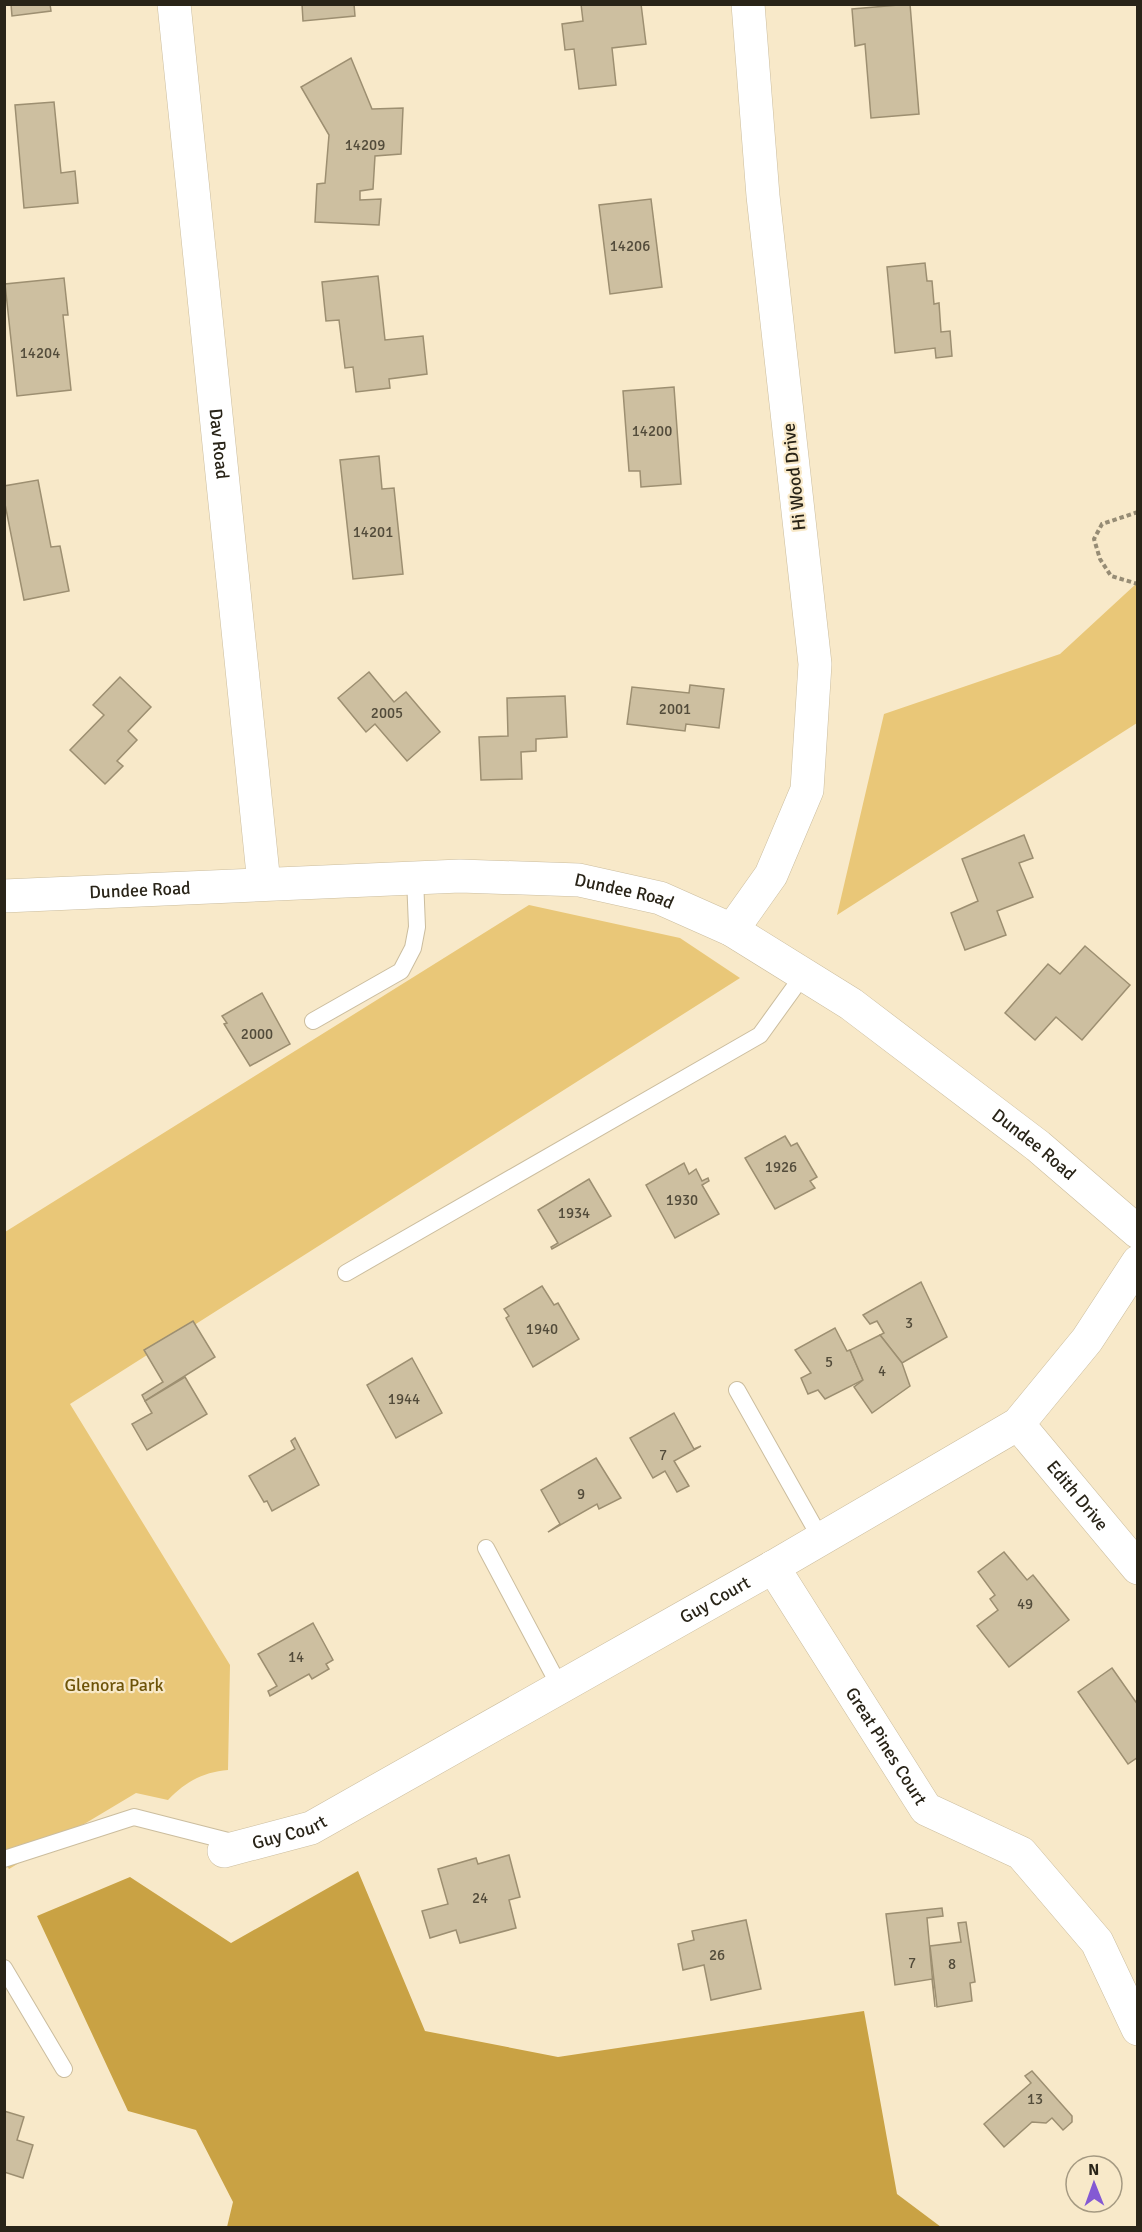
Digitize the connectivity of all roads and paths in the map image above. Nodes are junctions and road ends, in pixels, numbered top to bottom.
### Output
1 (174, 4) edge
2 (748, 4) edge
3 (1137, 512) edge
4 (1137, 584) edge
5 (415, 878) junction
6 (264, 884) junction
7 (4, 896) edge
8 (732, 930) junction
9 (804, 974) junction
10 (313, 1021) dead end
11 (1137, 1232) edge
12 (1137, 1262) edge
13 (346, 1273) dead end
14 (736, 1390) dead end
15 (1018, 1424) junction
16 (821, 1539) junction
17 (486, 1548) dead end
18 (773, 1567) junction
19 (1137, 1568) edge
20 (560, 1688) junction
21 (235, 1848) joint
22 (4, 1859) edge
23 (4, 1968) edge
24 (1137, 2029) edge
25 (64, 2069) dead end

1 - 6 street, Dav Road
2 - 8 street, Hi Wood Drive
3 - 4 path
5 - 6 street, Dundee Road
5 - 8 street, Dundee Road
5 - 10 lane
6 - 7 street, Dundee Road
8 - 9 street, Dundee Road
9 - 11 street, Dundee Road
9 - 13 lane
12 - 15 street, Guy Court
14 - 16 lane
15 - 16 street, Guy Court
15 - 19 street, Edith Drive
16 - 18 street, Guy Court
17 - 20 lane
18 - 20 street, Guy Court
18 - 24 street, Great Pines Court
20 - 21 street, Guy Court
21 - 22 lane
23 - 25 lane

